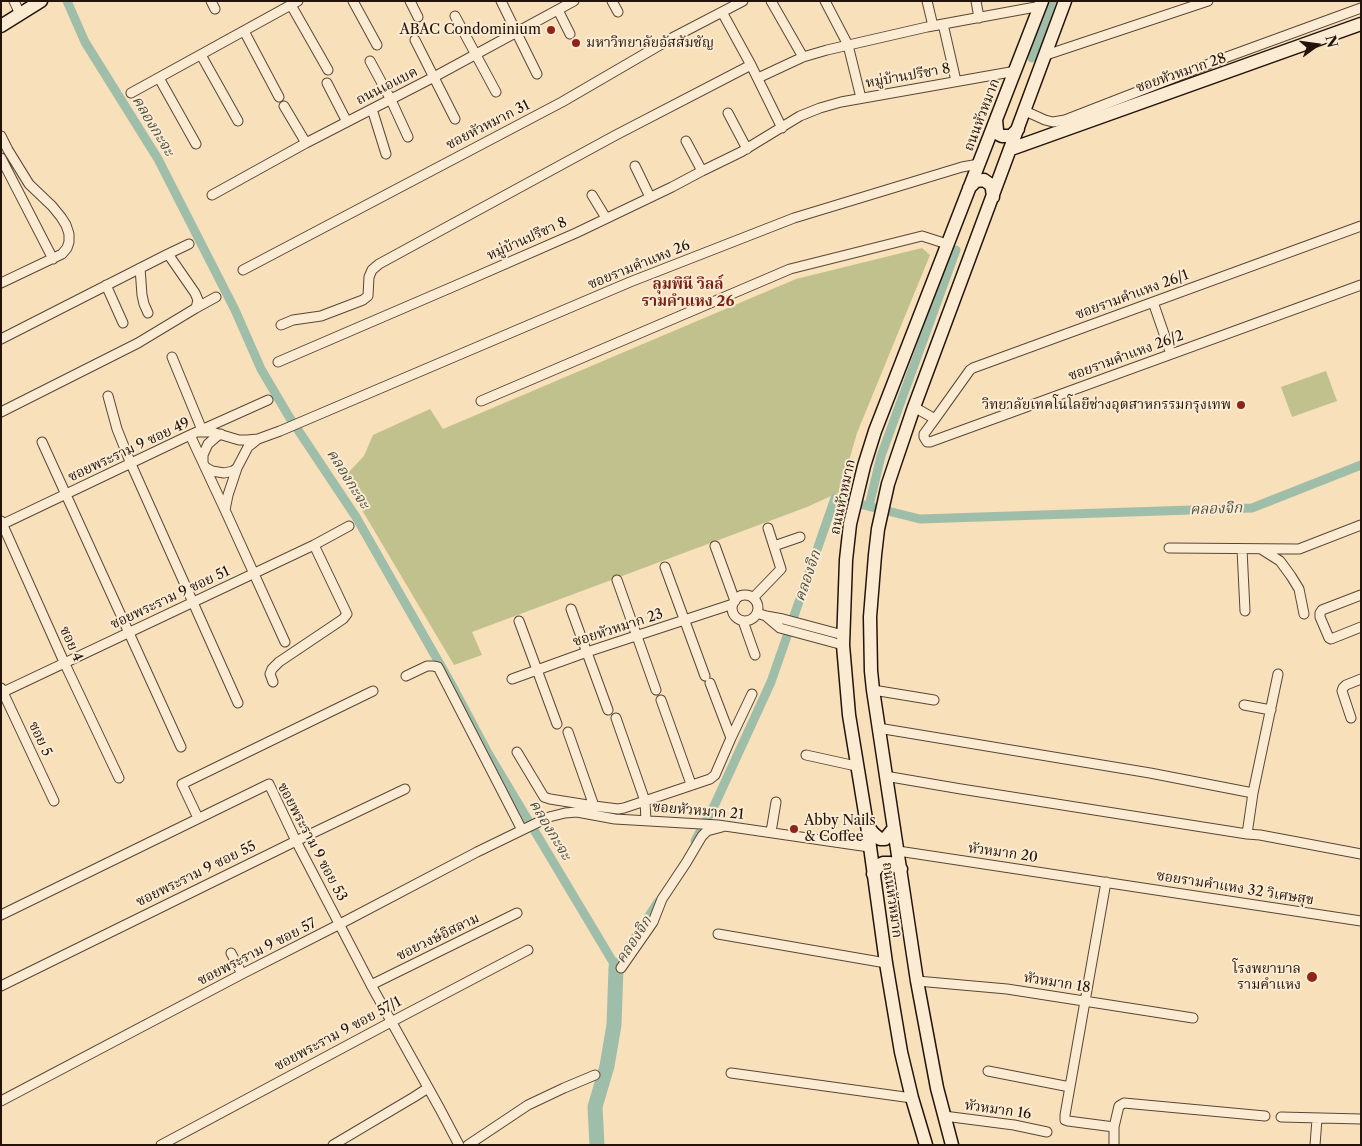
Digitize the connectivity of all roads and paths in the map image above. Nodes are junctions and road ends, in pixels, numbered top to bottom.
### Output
1 (14, 1) edge
2 (41, 1) edge
3 (353, 1) edge
4 (410, 1) edge
5 (501, 1) edge
6 (574, 1) edge
7 (612, 1) edge
8 (743, 1) edge
9 (771, 1) edge
10 (825, 1) edge
11 (927, 1) edge
12 (976, 1) edge
13 (1066, 1) edge
14 (1208, 1) edge
15 (294, 3) edge
16 (1042, 4) edge
17 (1023, 5) edge
18 (1361, 8) edge
19 (558, 10) junction
20 (618, 12) dead end
21 (722, 12) junction
22 (20, 14) junction
23 (455, 16) dead end
24 (418, 17) dead end
25 (979, 18) junction
26 (943, 24) junction
27 (1361, 24) edge
28 (1, 26) edge
29 (933, 26) junction
30 (244, 31) junction
31 (516, 32) junction
32 (570, 34) dead end
33 (415, 40) dead end
34 (377, 45) dead end
35 (848, 45) junction
36 (476, 54) junction
37 (201, 55) junction
38 (1046, 55) junction
39 (803, 57) junction
40 (370, 61) dead end
41 (751, 64) junction
42 (328, 70) dead end
43 (1016, 70) junction
44 (537, 74) dead end
45 (159, 78) junction
46 (434, 78) junction
47 (758, 78) junction
48 (956, 81) junction
49 (326, 83) dead end
50 (496, 92) dead end
51 (131, 93) dead end
52 (279, 97) dead end
53 (861, 98) junction
54 (391, 100) junction
55 (284, 106) dead end
56 (372, 109) junction
57 (1025, 111) junction
58 (728, 113) dead end
59 (455, 119) dead end
60 (996, 120) junction
61 (238, 121) dead end
62 (346, 122) junction
63 (782, 128) junction
64 (1018, 129) junction
65 (1, 136) edge
66 (408, 137) dead end
67 (686, 141) dead end
68 (306, 143) junction
69 (196, 144) dead end
70 (747, 149) junction
71 (1011, 149) junction
72 (386, 154) dead end
73 (1, 158) edge
74 (979, 164) junction
75 (635, 166) dead end
76 (702, 171) junction
77 (29, 184) junction
78 (969, 188) junction
79 (18, 190) junction
80 (212, 195) dead end
81 (592, 195) dead end
82 (650, 197) junction
83 (993, 197) junction
84 (606, 218) junction
85 (1361, 226) edge
86 (189, 244) dead end
87 (947, 244) junction
88 (168, 254) junction
89 (53, 259) junction
90 (140, 268) junction
91 (243, 270) dead end
92 (1, 284) edge
93 (106, 285) junction
94 (1361, 285) edge
95 (216, 297) dead end
96 (1153, 302) junction
97 (196, 308) junction
98 (148, 313) dead end
99 (123, 323) dead end
100 (281, 324) dead end
101 (1, 339) edge
102 (1171, 354) junction
103 (172, 357) dead end
104 (278, 362) dead end
105 (108, 396) dead end
106 (268, 400) dead end
107 (481, 401) dead end
108 (914, 407) junction
109 (1, 412) edge
110 (935, 419) junction
111 (197, 432) junction
112 (221, 434) junction
113 (258, 439) junction
114 (42, 442) dead end
115 (131, 464) junction
116 (204, 465) junction
117 (237, 468) junction
118 (66, 495) junction
119 (225, 510) junction
120 (2, 523) edge
121 (1361, 525) edge
122 (349, 526) dead end
123 (768, 528) dead end
124 (800, 537) dead end
125 (314, 545) junction
126 (715, 546) dead end
127 (774, 546) junction
128 (1169, 548) dead end
129 (1242, 549) junction
130 (1261, 549) junction
131 (665, 567) dead end
132 (254, 573) junction
133 (617, 580) dead end
134 (1361, 595) edge
135 (753, 598) junction
136 (734, 602) junction
137 (193, 603) junction
138 (571, 609) dead end
139 (1245, 611) dead end
140 (1304, 614) dead end
141 (761, 615) junction
142 (686, 620) junction
143 (519, 621) dead end
144 (743, 621) junction
145 (1361, 627) edge
146 (129, 633) junction
147 (636, 636) junction
148 (843, 640) junction
149 (285, 642) dead end
150 (587, 652) junction
151 (755, 655) dead end
152 (64, 662) junction
153 (537, 671) junction
154 (1278, 674) dead end
155 (406, 676) dead end
156 (1361, 679) edge
157 (512, 680) dead end
158 (273, 682) dead end
159 (656, 690) dead end
160 (873, 690) junction
161 (2, 691) edge
162 (373, 691) dead end
163 (752, 694) dead end
164 (661, 700) dead end
165 (934, 700) dead end
166 (238, 703) dead end
167 (1244, 705) dead end
168 (608, 710) dead end
169 (1271, 710) junction
170 (616, 718) dead end
171 (1351, 718) dead end
172 (557, 724) dead end
173 (878, 728) junction
174 (568, 732) dead end
175 (731, 738) junction
176 (181, 747) dead end
177 (517, 752) dead end
178 (806, 755) dead end
179 (856, 766) junction
180 (885, 776) junction
181 (119, 778) dead end
182 (691, 784) junction
183 (405, 789) dead end
184 (1253, 793) junction
185 (54, 801) dead end
186 (645, 801) junction
187 (776, 802) dead end
188 (594, 806) junction
189 (198, 818) junction
190 (646, 821) junction
191 (721, 825) junction
192 (867, 825) junction
193 (894, 828) junction
194 (524, 829) junction
195 (771, 832) junction
196 (1247, 834) junction
197 (296, 841) junction
198 (869, 847) junction
199 (898, 850) junction
200 (1361, 854) edge
201 (901, 868) junction
202 (873, 874) junction
203 (1106, 882) junction
204 (517, 913) dead end
205 (1, 915) edge
206 (1361, 921) edge
207 (340, 924) junction
208 (718, 934) dead end
209 (528, 950) dead end
210 (231, 953) dead end
211 (886, 963) junction
212 (621, 968) dead end
213 (242, 974) junction
214 (917, 981) junction
215 (371, 985) junction
216 (1, 986) edge
217 (1085, 1001) junction
218 (1193, 1018) dead end
219 (391, 1022) junction
220 (988, 1071) dead end
221 (731, 1073) dead end
222 (595, 1075) dead end
223 (1070, 1087) junction
224 (428, 1088) junction
225 (912, 1098) junction
226 (1, 1102) edge
227 (944, 1116) junction
228 (1265, 1116) dead end
229 (1281, 1117) dead end
230 (1317, 1119) junction
231 (1361, 1119) edge
232 (1114, 1127) junction
233 (1047, 1132) dead end
234 (161, 1145) edge
235 (333, 1145) edge
236 (459, 1145) edge
237 (468, 1145) edge
238 (926, 1145) edge
239 (952, 1145) edge
240 (1114, 1145) edge
241 (1316, 1145) edge

1 - 22 street
2 - 22 main road
3 - 34 street
4 - 24 street
5 - 31 street
6 - 19 street, ถนนเอแบค
7 - 20 street
8 - 21 street, ซอยหัวหมาก 31
9 - 39 street
10 - 35 street
11 - 29 street
12 - 25 street
13 - 38 main road, ถนนหัวหมาก
14 - 38 street
15 - 30 street
15 - 42 street
16 - 17 street
16 - 43 main road, ถนนหัวหมาก
17 - 25 street
18 - 57 street
19 - 31 street, ถนนเอแบค
19 - 32 street
21 - 41 street
21 - 91 street, ซอยหัวหมาก 31
22 - 28 main road
23 - 36 street
25 - 26 street
26 - 29 street
26 - 48 street
27 - 71 main road, ซอยหัวหมาก 28
29 - 35 street
30 - 37 street
30 - 52 street
31 - 36 street, ถนนเอแบค
31 - 44 street
33 - 46 street
35 - 39 street
35 - 53 street
36 - 46 street, ถนนเอแบค
36 - 50 street
37 - 45 street
37 - 61 street
38 - 57 main road, ถนนหัวหมาก
39 - 47 street
40 - 54 street
41 - 47 street
41 - 100 street
43 - 48 street, หมู่บ้านปรีชา 8
43 - 60 main road, ถนนหัวหมาก
45 - 51 street
45 - 69 street
46 - 54 street, ถนนเอแบค
46 - 59 street
47 - 63 street
48 - 53 street, หมู่บ้านปรีชา 8
49 - 62 street
53 - 63 street, หมู่บ้านปรีชา 8
54 - 56 street, ถนนเอแบค
54 - 66 street
55 - 68 street
56 - 62 street, ถนนเอแบค
56 - 72 street
57 - 64 main road, ถนนหัวหมาก
58 - 70 street
60 - 64 main road
60 - 74 main road, ถนนหัวหมาก
62 - 68 street, ถนนเอแบค
63 - 70 street, หมู่บ้านปรีชา 8
64 - 71 main road, ถนนหัวหมาก
65 - 77 street
67 - 76 street
68 - 80 street, ถนนเอแบค
70 - 76 street, หมู่บ้านปรีชา 8
71 - 83 main road, ถนนหัวหมาก
73 - 79 street
74 - 78 main road, ถนนหัวหมาก
74 - 113 street, ซอยรามคำแหง 26
75 - 82 street
76 - 82 street, หมู่บ้านปรีชา 8
77 - 79 street
77 - 89 street
78 - 83 main road
78 - 87 main road, ถนนหัวหมาก
79 - 89 street
81 - 84 street
82 - 84 street, หมู่บ้านปรีชา 8
83 - 108 main road, ถนนหัวหมาก
84 - 104 street, หมู่บ้านปรีชา 8
85 - 96 street, ซอยรามคำแหง 26/1
86 - 88 street
87 - 107 street
87 - 148 main road, ถนนหัวหมาก
88 - 90 street
88 - 97 street
89 - 92 street
90 - 93 street
90 - 98 street
93 - 99 street
93 - 101 street
94 - 102 street, ซอยรามคำแหง 26/2
95 - 97 street
96 - 102 street
96 - 110 street, ซอยรามคำแหง 26/1
97 - 109 street
102 - 110 street, ซอยรามคำแหง 26/2
103 - 111 street
105 - 115 street
106 - 111 street, ซอยพระราม 9 ซอย 49
108 - 110 street
108 - 160 main road, ถนนหัวหมาก
111 - 112 street
111 - 115 street, ซอยพระราม 9 ซอย 49
111 - 116 street
112 - 113 street
112 - 116 street
113 - 117 street
114 - 118 street
115 - 118 street, ซอยพระราม 9 ซอย 49
115 - 137 street
116 - 117 street
116 - 119 street
117 - 119 street
118 - 120 street, ซอยพระราม 9 ซอย 49
118 - 146 street
119 - 132 street
120 - 152 street, ซอย 4
121 - 130 street
122 - 125 street, ซอยพระราม 9 ซอย 51
123 - 127 street
124 - 127 street
125 - 132 street, ซอยพระราม 9 ซอย 51
125 - 158 street
126 - 136 street
127 - 135 street
128 - 129 street
129 - 130 street
129 - 139 street
130 - 140 street
131 - 142 street
132 - 137 street, ซอยพระราม 9 ซอย 51
132 - 149 street
133 - 147 street
134 - 145 street
135 - 136 street, ซอยหัวหมาก 23
135 - 141 street
136 - 142 street, ซอยหัวหมาก 23
136 - 144 street
137 - 146 street, ซอยพระราม 9 ซอย 51
137 - 166 street
138 - 150 street
141 - 144 street
141 - 148 street
142 - 147 street, ซอยหัวหมาก 23
142 - 175 street
143 - 153 street
144 - 151 street
146 - 152 street, ซอยพระราม 9 ซอย 51
146 - 176 street
147 - 150 street, ซอยหัวหมาก 23
147 - 159 street
148 - 179 main road, ถนนหัวหมาก
150 - 153 street, ซอยหัวหมาก 23
150 - 168 street
152 - 161 street, ซอยพระราม 9 ซอย 51
152 - 181 street, ซอย 4
153 - 157 street, ซอยหัวหมาก 23
153 - 172 street
154 - 169 street
155 - 194 street
156 - 171 street
160 - 165 street
160 - 173 main road, ถนนหัวหมาก
161 - 185 street, ซอย 5
162 - 189 street
163 - 175 street
164 - 182 street
167 - 169 street
169 - 184 street
170 - 186 street
173 - 180 main road, ถนนหัวหมาก
173 - 184 street
174 - 188 street
175 - 182 street
177 - 188 street
178 - 179 street
179 - 192 main road, ถนนหัวหมาก
180 - 193 main road, ถนนหัวหมาก
180 - 196 street
182 - 186 street
183 - 197 street, ซอยพระราม 9 ซอย 55
184 - 196 street
186 - 188 street
186 - 190 street
187 - 195 street
189 - 197 street, ซอยพระราม 9 ซอย 53
189 - 205 street, ซอยพระราม 9 ซอย 53
190 - 191 street, ซอยหัวหมาก 21
190 - 194 street, ซอยหัวหมาก 21
191 - 195 street, ซอยหัวหมาก 21
191 - 212 street
192 - 193 main road
192 - 198 main road, ถนนหัวหมาก
193 - 199 main road, ถนนหัวหมาก
194 - 207 street, ซอยพระราม 9 ซอย 57
195 - 198 street, ซอยหัวหมาก 21
196 - 200 street
197 - 207 street, ซอยพระราม 9 ซอย 53
197 - 216 street, ซอยพระราม 9 ซอย 55
198 - 202 main road, ถนนหัวหมาก
199 - 201 main road, ถนนหัวหมาก
199 - 203 street, หัวหมาก 20
201 - 202 main road
201 - 214 main road, ถนนหัวหมาก
202 - 211 main road, ถนนหัวหมาก
203 - 206 street, ซอยรามคำแหง 32 วิเศษสุข
203 - 217 street
204 - 215 street, ซอยวงษ์อิสลาม
207 - 213 street, ซอยพระราม 9 ซอย 57
207 - 215 street, ซอยพระราม 9 ซอย 53
208 - 211 street
209 - 219 street, ซอยพระราม 9 ซอย 57/1
210 - 213 street
211 - 225 main road, ถนนหัวหมาก
213 - 226 street, ซอยพระราม 9 ซอย 57
214 - 217 street, หัวหมาก 18
214 - 227 main road, ถนนหัวหมาก
215 - 219 street, ซอยพระราม 9 ซอย 53
217 - 218 street, หัวหมาก 18
217 - 223 street
219 - 224 street, ซอยพระราม 9 ซอย 53
219 - 234 street, ซอยพระราม 9 ซอย 57/1
220 - 223 street
221 - 225 street
222 - 237 street
223 - 232 street
224 - 235 street
224 - 236 street, ซอยพระราม 9 ซอย 53
225 - 238 main road, ถนนหัวหมาก
227 - 233 street, หัวหมาก 16
227 - 239 main road, ถนนหัวหมาก
228 - 232 street
229 - 230 street
230 - 231 street
230 - 241 street
232 - 240 street

